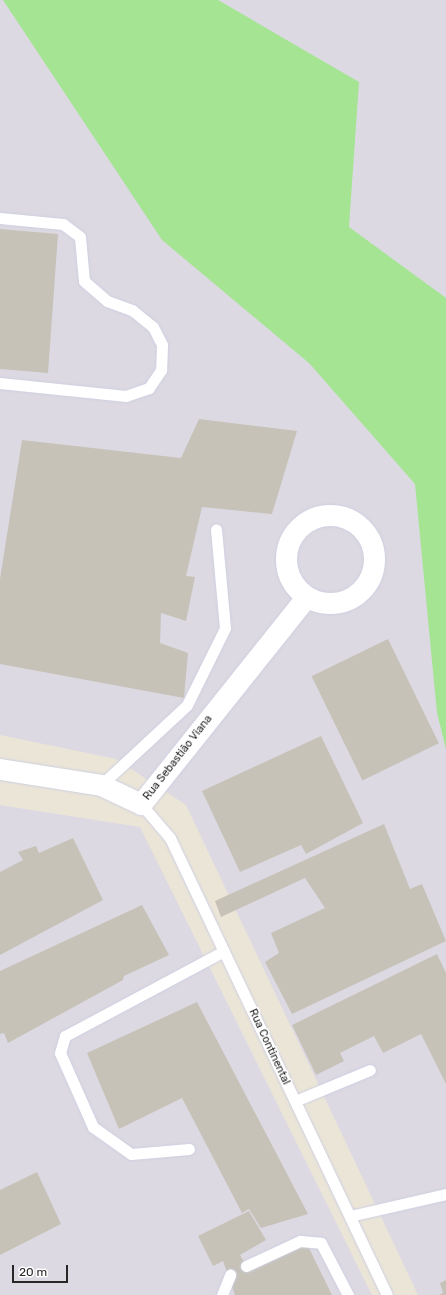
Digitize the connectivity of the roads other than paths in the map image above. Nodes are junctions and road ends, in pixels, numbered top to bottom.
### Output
1 (0, 218) edge
2 (0, 383) edge
3 (216, 529) dead end
4 (306, 597) junction
5 (0, 769) edge
6 (101, 786) junction
7 (141, 804) junction
8 (224, 951) junction
9 (370, 1070) dead end
10 (295, 1101) junction
11 (189, 1149) dead end
12 (446, 1194) edge
13 (350, 1216) junction
14 (246, 1266) dead end
15 (230, 1275) dead end
16 (222, 1295) edge
17 (348, 1295) edge
18 (388, 1295) edge

1 - 2 lane
3 - 6 lane
4 - 4 street
4 - 7 street, Rua Sebastião Viana
5 - 6 street, Rua Sebastião Viana
6 - 7 street, Rua Sebastião Viana
7 - 8 lane, Rua Continental
8 - 10 lane, Rua Continental
8 - 11 lane
9 - 10 lane
10 - 13 lane, Rua Continental
12 - 13 lane
13 - 18 lane, Rua Continental
14 - 17 lane
15 - 16 lane

